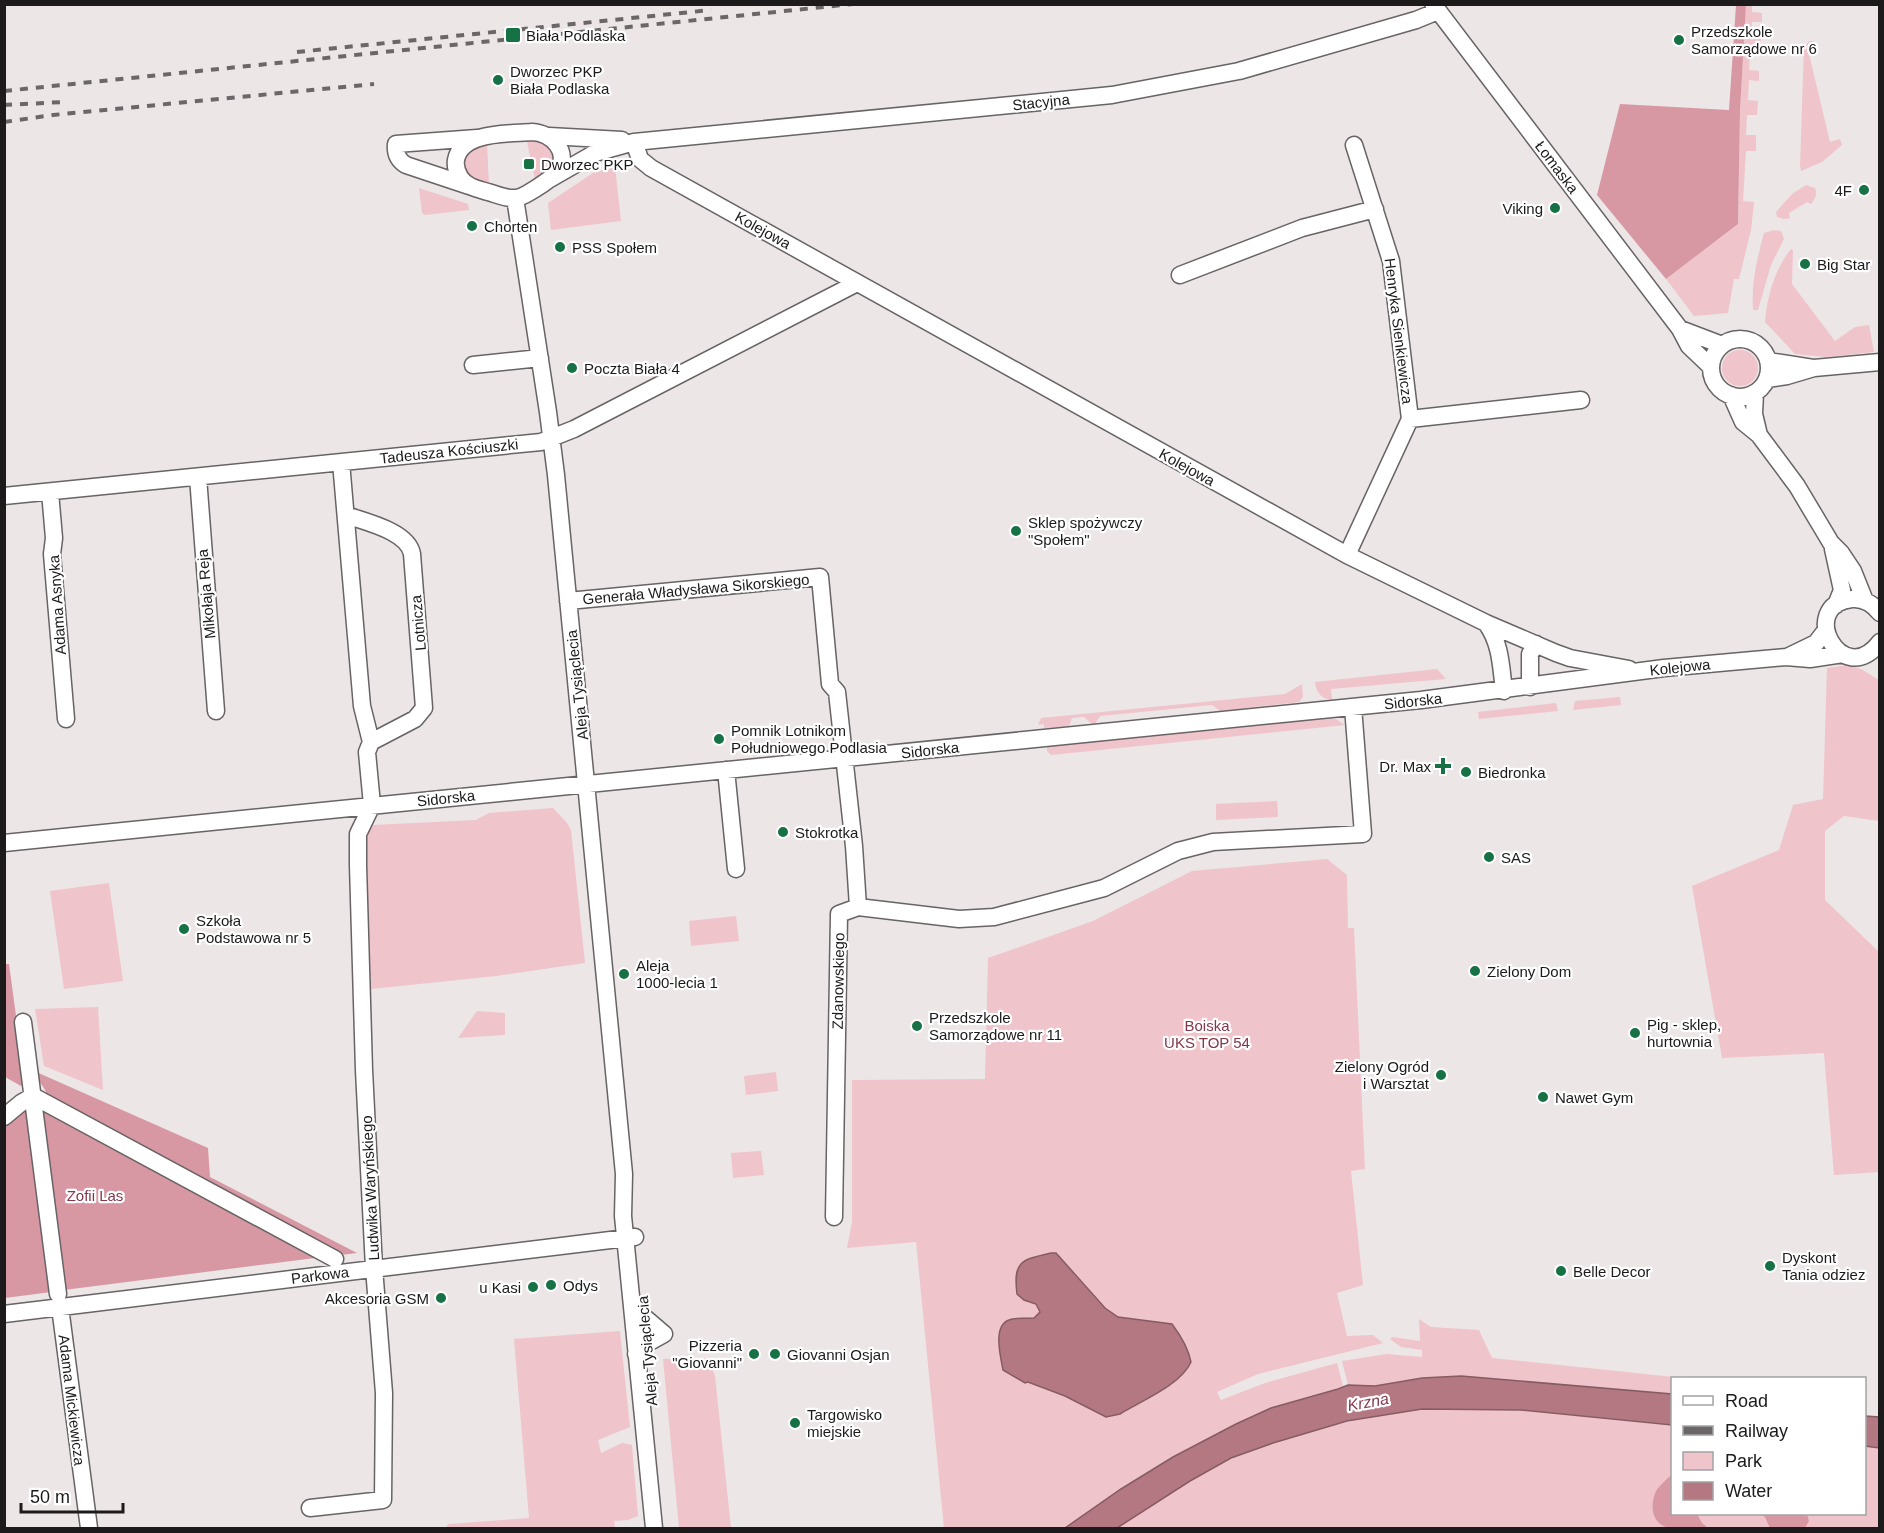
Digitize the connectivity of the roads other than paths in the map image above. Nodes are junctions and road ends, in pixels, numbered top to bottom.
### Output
1 (1435, 8) edge
2 (549, 136) junction
3 (477, 138) junction
4 (634, 142) junction
5 (1354, 146) dead end
6 (548, 180) junction
7 (470, 186) junction
8 (515, 198) junction
9 (1376, 209) junction
10 (1179, 275) dead end
11 (857, 283) junction
12 (1680, 329) junction
13 (1722, 345) junction
14 (540, 358) junction
15 (1768, 360) junction
16 (1880, 362) edge
17 (473, 365) dead end
18 (1712, 367) junction
19 (1814, 368) junction
20 (1767, 379) junction
21 (1755, 393) junction
22 (1731, 395) junction
23 (1581, 400) dead end
24 (1410, 419) junction
25 (1759, 435) junction
26 (552, 438) junction
27 (341, 462) junction
28 (198, 477) junction
29 (50, 492) junction
30 (4, 496) edge
31 (346, 515) junction
32 (1831, 543) junction
33 (1347, 555) junction
34 (568, 601) junction
35 (1865, 601) junction
36 (1836, 605) junction
37 (1880, 613) edge
38 (1486, 623) junction
39 (1826, 630) junction
40 (1880, 642) edge
41 (1536, 644) junction
42 (1843, 654) junction
43 (1786, 657) junction
44 (1872, 658) edge
45 (1639, 671) junction
46 (1530, 687) junction
47 (1504, 691) junction
48 (1353, 707) junction
49 (216, 711) dead end
50 (66, 719) dead end
51 (371, 742) junction
52 (843, 759) junction
53 (726, 770) junction
54 (586, 784) junction
55 (372, 805) junction
56 (4, 843) edge
57 (736, 869) dead end
58 (858, 907) junction
59 (23, 1022) dead end
60 (33, 1096) junction
61 (4, 1117) edge
62 (834, 1217) dead end
63 (631, 1237) junction
64 (335, 1259) dead end
65 (374, 1268) junction
66 (59, 1300) junction
67 (4, 1314) edge
68 (643, 1316) junction
69 (641, 1349) junction
70 (310, 1508) dead end
71 (89, 1528) edge
72 (654, 1528) edge
73 (664, 1528) edge

1 - 4 street, Stacyjna
1 - 12 street, Łomaska
2 - 3 street
2 - 4 street, Stacyjna
2 - 6 street
3 - 7 street
3 - 7 street
4 - 6 street, Stacyjna
4 - 11 street, Kolejowa
5 - 9 street, Henryka Sienkiewicza
6 - 8 street
7 - 8 street
8 - 14 street, Aleja Tysiąclecia
9 - 10 street
9 - 24 street, Henryka Sienkiewicza
11 - 26 street, Tadeusza Kościuszki
11 - 33 street, Kolejowa
12 - 13 street
12 - 18 street, Łomaska
13 - 15 street
13 - 18 street
14 - 17 street
14 - 26 street, Aleja Tysiąclecia
15 - 19 street
15 - 20 street
16 - 19 street
18 - 22 street
19 - 20 street
20 - 21 street
21 - 22 street
21 - 25 street
22 - 25 street
23 - 24 street, Henryka Sienkiewicza
24 - 33 street, Henryka Sienkiewicza
25 - 32 street
26 - 27 street, Tadeusza Kościuszki
26 - 34 street, Aleja Tysiąclecia
27 - 28 street, Tadeusza Kościuszki
27 - 31 street
28 - 29 street, Tadeusza Kościuszki
28 - 49 street, Mikołaja Reja
29 - 30 street, Tadeusza Kościuszki
29 - 50 street, Adama Asnyka
31 - 51 street
31 - 51 street, Lotnicza
32 - 35 street
32 - 36 street
33 - 38 street, Kolejowa
34 - 52 street, Generała Władysława Sikorskiego
34 - 54 street, Aleja Tysiąclecia
35 - 36 street
35 - 37 street
36 - 39 street
38 - 41 street, Kolejowa
38 - 47 street
39 - 42 street
39 - 43 street, Kolejowa
40 - 44 street
41 - 45 street, Kolejowa
41 - 46 street
42 - 43 street, Kolejowa
42 - 44 street
43 - 45 street, Kolejowa
45 - 46 street, Sidorska
46 - 47 street, Sidorska
47 - 48 street, Sidorska
48 - 52 street, Sidorska
48 - 58 street
51 - 55 street
52 - 53 street, Sidorska
52 - 58 street
53 - 54 street, Sidorska
53 - 57 street
54 - 55 street, Sidorska
54 - 63 street, Aleja Tysiąclecia
55 - 56 street, Sidorska
55 - 65 street, Ludwika Waryńskiego
58 - 62 street, Zdanowskiego
59 - 60 street, Adama Mickiewicza
60 - 61 street
60 - 64 street
60 - 66 street, Adama Mickiewicza
63 - 65 street, Parkowa
63 - 68 street, Aleja Tysiąclecia
63 - 69 street, Aleja Tysiąclecia
65 - 66 street, Parkowa
65 - 70 street, Ludwika Waryńskiego
66 - 67 street, Parkowa
66 - 71 street, Adama Mickiewicza
68 - 69 street, Aleja Tysiąclecia
68 - 69 street
69 - 72 street, Aleja Tysiąclecia
69 - 73 street, Aleja Tysiąclecia

